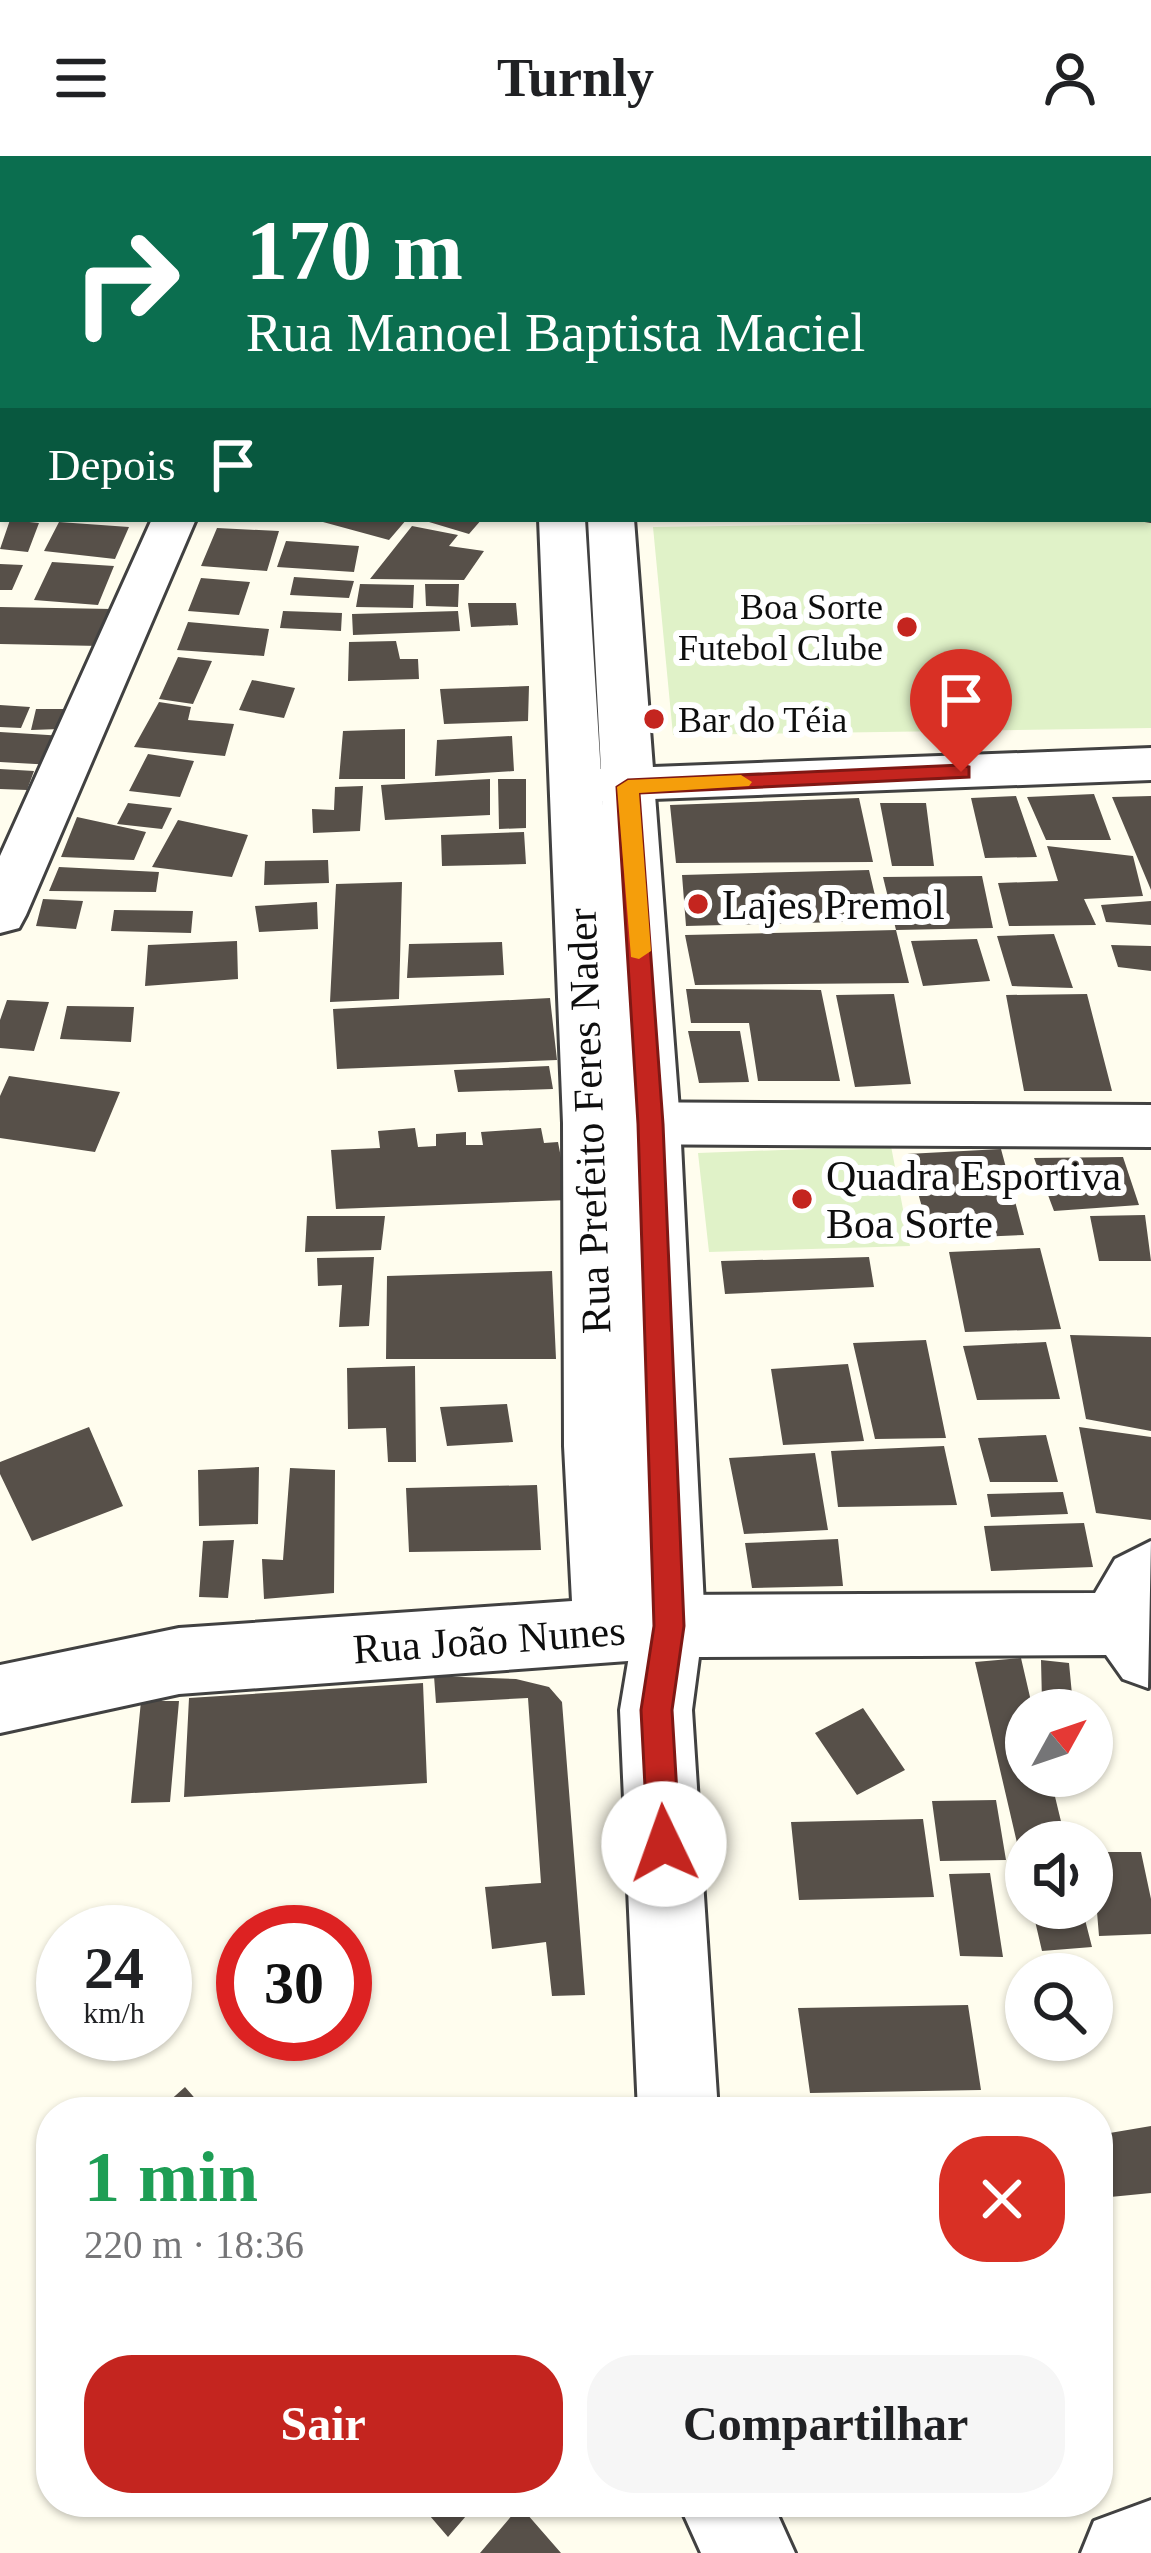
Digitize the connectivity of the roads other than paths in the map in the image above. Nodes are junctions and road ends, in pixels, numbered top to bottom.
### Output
1 (173, 522) edge
2 (562, 522) edge
3 (611, 522) edge
4 (1151, 764) edge
5 (602, 786) junction
6 (0, 915) edge
7 (592, 1123) junction
8 (650, 1124) junction
9 (1151, 1126) edge
10 (1143, 1618) edge
11 (640, 1628) junction
12 (0, 1700) edge
13 (677, 2097) edge
14 (731, 2517) edge
15 (1151, 2545) edge
16 (750, 2553) edge
17 (1126, 2553) edge

1 - 6 street
2 - 5 street, Rua Prefeito Feres Nader
3 - 5 street, Rua Prefeito Feres Nader
4 - 5 street
5 - 7 street, Rua Prefeito Feres Nader
5 - 8 street, Rua Prefeito Feres Nader
7 - 8 street
7 - 11 street, Rua Prefeito Feres Nader
8 - 9 street
8 - 11 street, Rua Prefeito Feres Nader
10 - 11 street, Rua João Nunes
11 - 12 street, Rua João Nunes
11 - 13 street, Rua Prefeito Feres Nader
14 - 16 street
15 - 17 street

